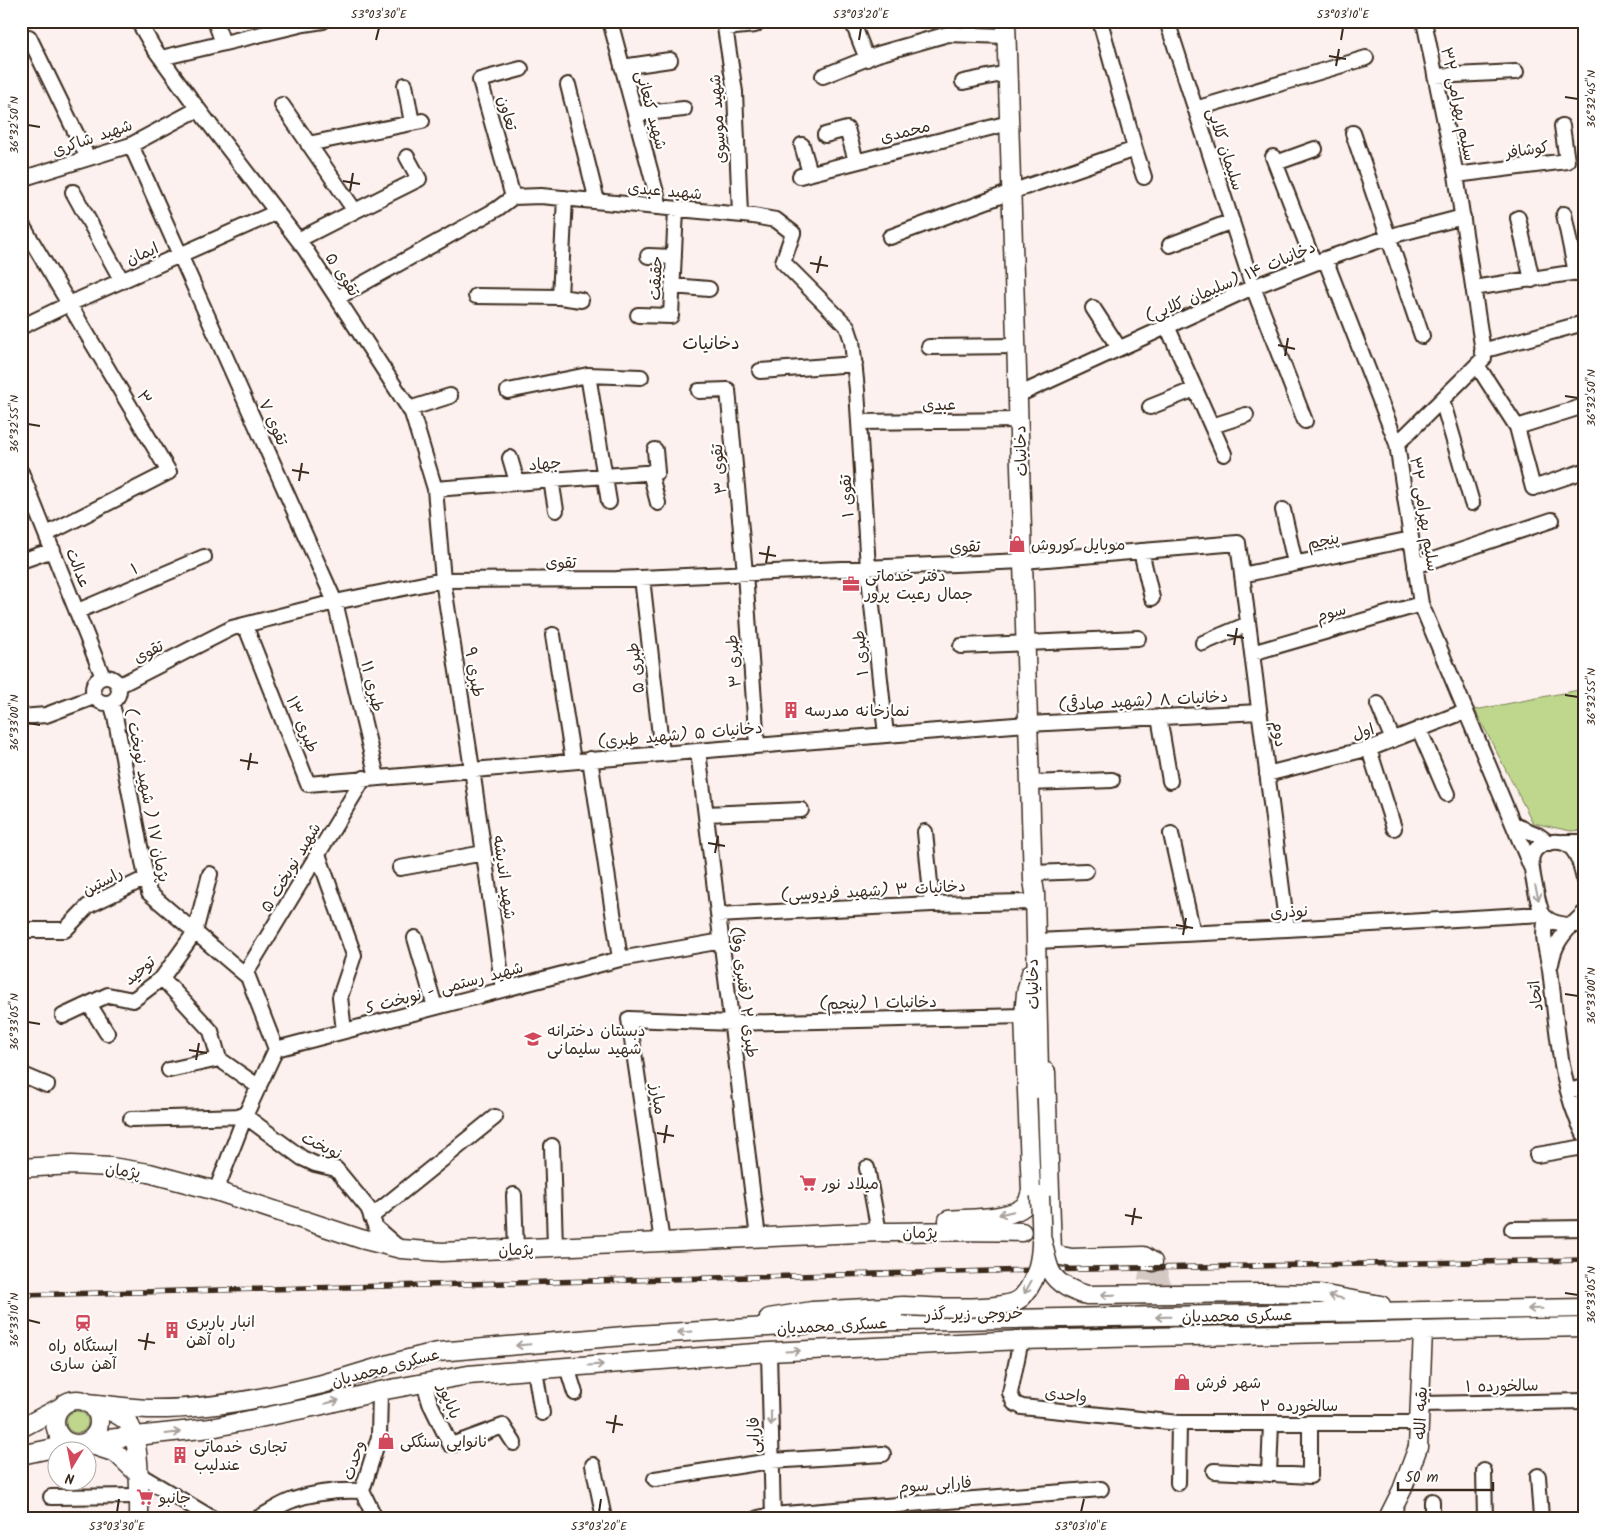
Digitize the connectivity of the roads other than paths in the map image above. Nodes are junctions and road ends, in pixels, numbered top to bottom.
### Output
1 (138, 21) edge
2 (216, 21) edge
3 (323, 21) edge
4 (610, 21) edge
5 (852, 21) edge
6 (1100, 21) edge
7 (1424, 21) edge
8 (1171, 22) edge
9 (292, 24) edge
10 (725, 25) edge
11 (755, 25) dead end
12 (1006, 29) edge
13 (28, 37) dead end
14 (223, 44) junction
15 (161, 58) junction
16 (1366, 58) dead end
17 (867, 59) junction
18 (670, 60) dead end
19 (622, 67) junction
20 (522, 69) dead end
21 (1516, 72) dead end
22 (1007, 73) junction
23 (823, 76) dead end
24 (1435, 76) junction
25 (963, 82) dead end
26 (405, 85) dead end
27 (568, 85) dead end
28 (282, 106) dead end
29 (198, 109) junction
30 (684, 109) dead end
31 (1195, 109) junction
32 (635, 114) junction
33 (1009, 124) junction
34 (1562, 126) dead end
35 (1352, 133) dead end
36 (825, 134) dead end
37 (308, 144) junction
38 (131, 145) junction
39 (802, 145) dead end
40 (1136, 149) junction
41 (1315, 149) dead end
42 (408, 157) dead end
43 (88, 158) junction
44 (856, 161) junction
45 (1456, 176) junction
46 (1144, 177) dead end
47 (21, 179) edge
48 (73, 192) dead end
49 (1011, 192) junction
50 (513, 196) junction
51 (565, 198) junction
52 (597, 201) junction
53 (660, 207) junction
54 (676, 208) junction
55 (355, 211) junction
56 (277, 212) junction
57 (740, 214) junction
58 (1564, 214) dead end
59 (1463, 218) junction
60 (1518, 218) dead end
61 (1232, 222) junction
62 (21, 223) edge
63 (890, 237) dead end
64 (1389, 237) junction
65 (298, 240) junction
66 (1170, 245) dead end
67 (180, 256) junction
68 (648, 256) dead end
69 (674, 257) junction
70 (1319, 261) junction
71 (1580, 272) edge
72 (1532, 280) junction
73 (122, 281) junction
74 (672, 286) junction
75 (1253, 286) junction
76 (1473, 288) junction
77 (709, 289) dead end
78 (476, 296) dead end
79 (560, 297) junction
80 (337, 298) junction
81 (581, 300) dead end
82 (69, 304) junction
83 (1093, 308) dead end
84 (638, 315) dead end
85 (1584, 323) edge
86 (1167, 326) junction
87 (21, 327) edge
88 (1422, 336) dead end
89 (1016, 346) junction
90 (929, 347) dead end
91 (1119, 348) junction
92 (1482, 351) junction
93 (855, 364) junction
94 (1477, 365) junction
95 (760, 371) dead end
96 (588, 375) junction
97 (641, 377) dead end
98 (1195, 389) junction
99 (508, 391) dead end
100 (700, 391) dead end
101 (1018, 395) junction
102 (450, 396) dead end
103 (1442, 400) junction
104 (1584, 406) edge
105 (1150, 407) dead end
106 (409, 409) junction
107 (1246, 415) dead end
108 (1019, 420) junction
109 (1305, 421) dead end
110 (859, 422) junction
111 (1212, 426) junction
112 (1517, 427) junction
113 (1397, 444) junction
114 (655, 450) dead end
115 (1224, 454) dead end
116 (510, 458) dead end
117 (1584, 471) edge
118 (21, 472) edge
119 (654, 472) junction
120 (604, 476) junction
121 (551, 480) junction
122 (517, 482) junction
123 (435, 488) junction
124 (609, 502) dead end
125 (658, 503) dead end
126 (1472, 503) dead end
127 (556, 510) dead end
128 (1283, 510) dead end
129 (1552, 520) dead end
130 (47, 534) junction
131 (1412, 539) junction
132 (1238, 543) joint
133 (53, 550) junction
134 (1141, 551) junction
135 (204, 557) dead end
136 (1023, 561) junction
137 (21, 562) edge
138 (1295, 563) junction
139 (1415, 566) junction
140 (868, 568) junction
141 (745, 573) junction
142 (1242, 575) junction
143 (642, 578) junction
144 (443, 580) junction
145 (1152, 598) dead end
146 (335, 602) junction
147 (1421, 604) junction
148 (78, 611) junction
149 (1248, 624) junction
150 (245, 625) junction
151 (553, 634) dead end
152 (1138, 638) dead end
153 (1026, 643) junction
154 (1203, 643) dead end
155 (962, 646) dead end
156 (1252, 653) junction
157 (103, 677) junction
158 (118, 686) junction
159 (94, 697) junction
160 (111, 702) junction
161 (1378, 704) dead end
162 (1466, 711) junction
163 (1259, 712) junction
164 (1159, 716) junction
165 (21, 718) edge
166 (1028, 724) junction
167 (1420, 729) junction
168 (886, 735) junction
169 (1393, 740) junction
170 (757, 746) junction
171 (1369, 749) junction
172 (698, 750) junction
173 (662, 753) junction
174 (590, 760) junction
175 (573, 761) junction
176 (472, 769) junction
177 (1267, 774) junction
178 (371, 778) junction
179 (1112, 780) dead end
180 (1170, 782) dead end
181 (1030, 784) junction
182 (1447, 794) dead end
183 (801, 810) dead end
184 (706, 814) junction
185 (1514, 825) junction
186 (1394, 828) dead end
187 (925, 832) dead end
188 (1172, 834) dead end
189 (1556, 842) junction
190 (1584, 842) edge
191 (484, 853) junction
192 (318, 854) junction
193 (1581, 855) edge
194 (1531, 867) junction
195 (400, 868) dead end
196 (1086, 871) dead end
197 (210, 874) dead end
198 (1033, 877) junction
199 (146, 878) junction
200 (1584, 879) edge
201 (1030, 902) junction
202 (932, 904) junction
203 (1584, 913) edge
204 (718, 915) junction
205 (1544, 916) junction
206 (1578, 924) edge
207 (1287, 929) junction
208 (21, 930) edge
209 (195, 932) junction
210 (1193, 933) junction
211 (415, 938) dead end
212 (722, 941) junction
213 (1037, 941) junction
214 (620, 959) junction
215 (1034, 970) junction
216 (1550, 970) junction
217 (245, 974) junction
218 (162, 978) junction
219 (503, 990) junction
220 (89, 1004) junction
221 (435, 1007) junction
222 (63, 1016) dead end
223 (1024, 1016) junction
224 (629, 1019) joint
225 (732, 1023) junction
226 (344, 1031) junction
227 (107, 1033) dead end
228 (276, 1049) junction
229 (219, 1059) junction
230 (169, 1070) dead end
231 (21, 1074) edge
232 (46, 1084) dead end
233 (259, 1087) junction
234 (1584, 1087) edge
235 (1568, 1090) junction
236 (245, 1116) junction
237 (494, 1117) dead end
238 (131, 1119) dead end
239 (1584, 1134) edge
240 (552, 1146) dead end
241 (1584, 1147) edge
242 (1537, 1155) dead end
243 (21, 1168) edge
244 (867, 1168) dead end
245 (216, 1191) junction
246 (514, 1195) dead end
247 (371, 1217) junction
248 (1584, 1228) edge
249 (1512, 1229) dead end
250 (885, 1232) junction
251 (1022, 1232) dead end
252 (758, 1238) junction
253 (662, 1242) junction
254 (1047, 1246) junction
255 (555, 1247) junction
256 (401, 1249) junction
257 (516, 1249) junction
258 (1153, 1262) dead end
259 (1183, 1308) tunnel mouth
260 (1584, 1308) edge
261 (1102, 1310) tunnel mouth
262 (1419, 1312) junction
263 (1321, 1314) junction
264 (848, 1322) junction
265 (1584, 1327) edge
266 (770, 1328) junction
267 (722, 1330) junction
268 (1423, 1331) junction
269 (1021, 1340) junction
270 (769, 1352) junction
271 (567, 1367) junction
272 (536, 1370) junction
273 (424, 1382) junction
274 (380, 1390) junction
275 (574, 1393) dead end
276 (1584, 1401) edge
277 (90, 1404) junction
278 (1420, 1404) junction
279 (61, 1407) junction
280 (542, 1413) dead end
281 (1179, 1423) junction
282 (1271, 1423) junction
283 (1310, 1423) junction
284 (1419, 1423) junction
285 (21, 1428) edge
286 (134, 1437) junction
287 (77, 1442) edge
288 (84, 1442) edge
289 (91, 1442) edge
290 (514, 1443) dead end
291 (98, 1448) edge
292 (48, 1450) edge
293 (883, 1454) dead end
294 (21, 1455) edge
295 (772, 1461) junction
296 (593, 1466) dead end
297 (1484, 1470) dead end
298 (1214, 1471) dead end
299 (138, 1474) junction
300 (1269, 1474) junction
301 (1538, 1476) dead end
302 (655, 1479) dead end
303 (1178, 1483) dead end
304 (1101, 1489) dead end
305 (362, 1491) junction
306 (139, 1496) junction
307 (51, 1497) dead end
308 (1432, 1502) dead end
309 (772, 1516) edge
310 (139, 1518) edge
311 (212, 1518) edge
312 (258, 1518) edge
313 (375, 1518) edge
314 (604, 1518) edge
315 (758, 1518) edge
316 (1388, 1518) edge
317 (1432, 1518) edge
318 (1485, 1518) edge
319 (1541, 1518) edge

1 - 15 street, تقوی ۵
2 - 14 street
3 - 9 street
4 - 19 street, شهید کنعانی
5 - 17 street
6 - 40 street
7 - 24 street, سلیم بهرامی ۳۲
8 - 31 street, سلیمان کلایی
9 - 14 street
10 - 11 street
10 - 57 street, شهید موسوی
12 - 17 street
12 - 22 main road, دخانیات
13 - 43 street
14 - 15 street
15 - 29 street, تقوی ۵
16 - 31 street
17 - 23 street
18 - 19 street
19 - 32 street, شهید کنعانی
20 - 50 street, تعاون
21 - 24 street
22 - 25 street
22 - 33 main road, دخانیات
24 - 45 street, سلیم بهرامی ۳۲
26 - 37 street
27 - 52 street
28 - 37 street
29 - 38 street, شهید شاکری
29 - 56 street, تقوی ۵
30 - 32 street
31 - 61 street, سلیمان کلایی
32 - 53 street, شهید کنعانی
33 - 44 street, محمدی
33 - 49 main road, دخانیات
34 - 45 street, کوشافر
35 - 64 street
36 - 44 street
37 - 55 street
38 - 43 street, شهید شاکری
38 - 67 street, تقوی ۷
39 - 44 street, محمدی
40 - 46 street
40 - 49 street
41 - 70 street
42 - 55 street
43 - 47 street, شهید شاکری
45 - 59 street, سلیم بهرامی ۳۲
48 - 73 street
49 - 63 street
49 - 89 main road, دخانیات
50 - 51 street, شهید عبدی
50 - 80 street
51 - 52 street, شهید عبدی
51 - 79 street
52 - 53 street, شهید عبدی
53 - 54 street, شهید عبدی
54 - 57 street, شهید عبدی
54 - 69 street, حقیقت
55 - 65 street
56 - 65 street, تقوی ۵
56 - 67 street, ایمان
57 - 93 street, شهید عبدی
58 - 71 street
59 - 64 street, دخانیات ۱۴ (سلیمان کلایی)
59 - 76 street, سلیم بهرامی ۳۲
60 - 72 street
61 - 66 street
61 - 75 street, سلیمان کلایی
62 - 82 street, ۳
64 - 70 street, دخانیات ۱۴ (سلیمان کلایی)
64 - 88 street
65 - 80 street, تقوی ۵
67 - 73 street, ایمان
67 - 146 street, تقوی ۷
68 - 69 street
69 - 74 street, حقیقت
70 - 75 street, دخانیات ۱۴ (سلیمان کلایی)
70 - 113 street
71 - 72 street
72 - 76 street
73 - 82 street, ایمان
74 - 77 street
74 - 84 street, حقیقت
75 - 86 street, دخانیات ۱۴ (سلیمان کلایی)
75 - 109 street, سلیمان کلایی
76 - 92 street, سلیم بهرامی ۳۲
78 - 79 street
79 - 81 street
80 - 106 street, تقوی ۵
82 - 87 street, ایمان
82 - 130 street, ۳
83 - 91 street
85 - 92 street
86 - 91 street, دخانیات ۱۴ (سلیمان کلایی)
86 - 98 street
89 - 90 street
89 - 101 main road, دخانیات
91 - 101 street, دخانیات ۱۴ (سلیمان کلایی)
92 - 94 street, سلیم بهرامی ۳۲
93 - 95 street
93 - 110 street, شهید عبدی
94 - 103 street, سلیم بهرامی ۳۲
94 - 112 street
96 - 97 street
96 - 99 street
96 - 120 street
98 - 105 street
98 - 111 street
100 - 141 street, تقوی ۳
101 - 108 main road, دخانیات
102 - 106 street
103 - 113 street, سلیم بهرامی ۳۲
103 - 126 street
104 - 112 street
106 - 123 street, تقوی ۵
107 - 111 street
108 - 110 street, عبدی
108 - 136 main road, دخانیات
110 - 140 street, تقوی ۱
111 - 115 street
112 - 117 street
113 - 131 street, سلیم بهرامی ۳۲
114 - 119 street
116 - 122 street
118 - 130 street, عدالت
119 - 120 street, جهاد
119 - 125 street
120 - 121 street, جهاد
120 - 124 street
121 - 122 street, جهاد
121 - 127 street
122 - 123 street, جهاد
123 - 144 street, تقوی ۵
128 - 138 street
129 - 139 street
130 - 133 street, عدالت
131 - 138 street, پنجم
131 - 139 street, سلیم بهرامی ۳۲
132 - 134 street, تقوی
132 - 142 street, دوم
133 - 137 street
133 - 148 street, عدالت
134 - 136 street, تقوی
134 - 145 street
135 - 148 street, ۱
136 - 140 street, تقوی
136 - 153 main road, دخانیات
138 - 142 street, پنجم
139 - 147 street, سلیم بهرامی ۳۲
140 - 141 street, تقوی
140 - 168 street, طبری ۱
141 - 143 street, تقوی
141 - 170 street, طبری ۳
142 - 149 street, دوم
143 - 144 street, تقوی
143 - 173 street, طبری ۵
144 - 146 street, تقوی
144 - 176 street, طبری ۹
146 - 150 street, تقوی
146 - 178 street, طبری ۱۱
147 - 156 street, سوم
147 - 162 street, سلیم بهرامی ۳۲
148 - 157 street, عدالت
149 - 154 street
149 - 156 street, دوم
150 - 158 street, تقوی
150 - 178 street, طبری ۱۳
151 - 175 street
152 - 153 street
153 - 155 street
153 - 166 main road, دخانیات
156 - 163 street, دوم
157 - 158 street
157 - 159 street
158 - 160 street
159 - 160 street
159 - 165 street
160 - 199 street, پژمان ۱۷ ( شهید نوبخت )
161 - 169 street
162 - 167 street, اول
162 - 185 street, سلیم بهرامی ۳۲
163 - 164 street, دخانیات ۸ (شهید صادقی)
163 - 177 street, دوم
164 - 166 street, دخانیات ۸ (شهید صادقی)
164 - 180 street
166 - 168 street, دخانیات ۵ (شهید طبری)
166 - 181 main road, دخانیات
167 - 169 street, اول
167 - 182 street
168 - 170 street, دخانیات ۵ (شهید طبری)
169 - 171 street, اول
170 - 172 street, دخانیات ۵ (شهید طبری)
171 - 177 street, اول
171 - 186 street
172 - 173 street, دخانیات ۵ (شهید طبری)
172 - 184 street, طبری ۲ (قنبری وفا)
173 - 174 street, دخانیات ۵ (شهید طبری)
174 - 175 street, دخانیات ۵ (شهید طبری)
174 - 214 street
175 - 176 street, دخانیات ۵ (شهید طبری)
176 - 178 street, دخانیات ۵ (شهید طبری)
176 - 191 street, شهید اندیشه
177 - 207 street, دوم
178 - 192 street, شهید نوبخت ۵
179 - 181 street
181 - 198 main road, دخانیات
183 - 184 street
184 - 204 street, طبری ۲ (قنبری وفا)
185 - 189 street
185 - 194 street, سلیم بهرامی ۳۲
187 - 202 street
188 - 210 street
189 - 190 street
189 - 193 street
189 - 194 street
191 - 195 street
191 - 219 street, شهید اندیشه
192 - 217 street, شهید نوبخت ۵
192 - 226 street
193 - 200 street
194 -> 205 street, اتحاد
196 - 198 street
197 - 209 street
198 - 201 main road, دخانیات
198 - 213 main road, دخانیات
199 - 208 street, راستین
199 - 209 street, پژمان ۱۷ ( شهید نوبخت )
201 - 202 street, دخانیات ۳ (شهید فردوسی)
201 - 215 main road, دخانیات
202 - 204 street, دخانیات ۳ (شهید فردوسی)
203 - 206 street, اتحاد
204 - 212 street, طبری ۲ (قنبری وفا)
205 - 206 street
205 - 207 street, نوذری
205 - 216 street, اتحاد
206 - 216 street, اتحاد
207 - 210 street, نوذری
209 - 217 street, پژمان ۱۷ ( شهید نوبخت )
209 - 218 street, توحید
210 - 213 street, نوذری
211 - 221 street
212 - 214 street, شهید رستمی - نوبخت 5
212 - 225 street, طبری ۲ (قنبری وفا)
213 - 215 main road, دخانیات
214 - 219 street, شهید رستمی - نوبخت 5
215 - 223 main road
215 - 254 main road, دخانیات, bridge
215 - 254 main road
216 - 235 street, اتحاد
217 - 228 street, پژمان ۱۷ ( شهید نوبخت )
218 - 220 street, توحید
218 - 229 street
219 - 221 street, شهید رستمی - نوبخت 5
220 - 222 street, توحید
220 - 227 street
221 - 226 street, شهید رستمی - نوبخت 5
223 - 225 street, دخانیات ۱ (پنجم)
223 -> 250 main road
224 - 225 street, دخانیات ۱ (پنجم)
224 - 253 street, مبارز
225 - 252 street, طبری ۲ (قنبری وفا)
226 - 228 street, شهید رستمی - نوبخت 5
228 - 233 street
229 - 230 street
229 - 233 street
231 - 232 street
233 - 236 street
234 - 235 street
235 - 239 street, اتحاد
236 - 238 street
236 - 245 street
236 - 247 street, نوبخت
237 - 247 street
240 - 255 street
241 - 242 street
243 - 245 main road, پژمان
244 - 250 street
245 - 256 main road, پژمان
246 - 257 street
247 - 256 street, نوبخت
248 - 249 street
250 - 251 main road, پژمان
250 - 252 main road, پژمان
252 - 253 main road, پژمان
253 - 255 main road, پژمان
254 - 258 main road
262 -> 254 main road, bridge
254 -> 267 main road, bridge
255 - 257 main road, پژمان
256 - 257 main road, پژمان
259 - 263 main road
260 -> 262 main road, عسکری محمدیان
261 - 264 main road, خروجی زیر گذر
262 - 263 main road, عسکری محمدیان
263 -> 264 main road, عسکری محمدیان
264 - 266 main road, عسکری محمدیان
265 - 268 main road, عسکری محمدیان
266 - 267 main road, عسکری محمدیان
266 - 270 main road
267 -> 277 main road, عسکری محمدیان
268 - 269 main road, عسکری محمدیان
268 - 278 main road, بقیه الله
270 -> 269 main road, عسکری محمدیان
269 - 281 street, واحدی
271 -> 270 main road, عسکری محمدیان
270 -> 295 street, فارابی
271 - 272 main road, عسکری محمدیان
271 - 275 street
272 - 273 main road, عسکری محمدیان
272 - 280 street
273 - 274 main road, عسکری محمدیان
273 - 290 street, باباپور
286 -> 274 main road, عسکری محمدیان
274 - 305 street, وحدت
276 - 278 street, سالخورده ۱
277 - 279 main road
277 - 286 main road
277 - 288 main road
278 - 284 main road, بقیه الله
279 - 285 main road
279 - 287 main road
281 - 282 street, سالخورده ۲
281 - 303 street
282 - 283 street, سالخورده ۲
282 - 300 street
283 - 284 street, سالخورده ۲
283 - 300 street
284 - 316 main road, بقیه الله
286 - 289 main road, عسکری محمدیان
286 - 299 main road
291 - 299 main road
292 - 294 main road, عسکری محمدیان
293 - 295 street
295 - 302 street
295 - 309 street, فارابی
296 - 314 street
297 - 318 street
298 - 300 street
299 - 306 main road
299 - 311 street
301 - 319 street
304 - 309 street, فارابی سوم
305 - 312 street, وحدت
305 - 313 street
306 - 307 street
306 - 310 main road
308 - 317 street
309 - 315 street, فارابی سوم

